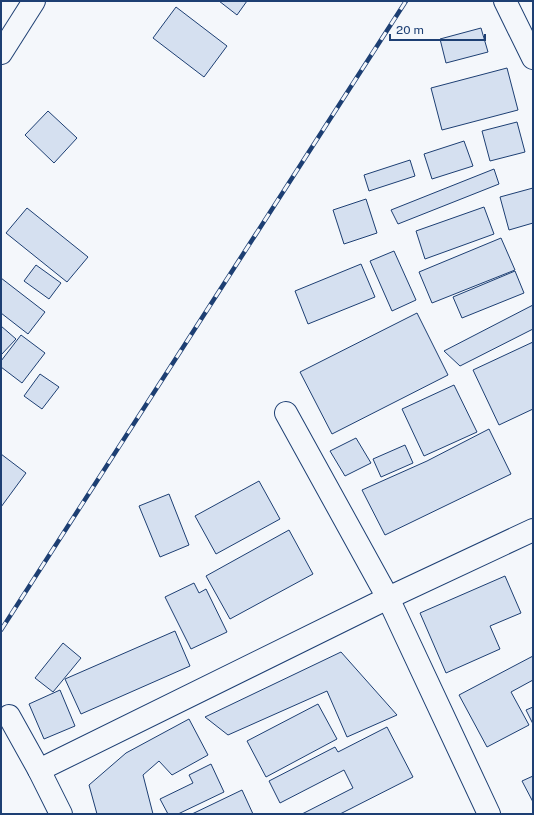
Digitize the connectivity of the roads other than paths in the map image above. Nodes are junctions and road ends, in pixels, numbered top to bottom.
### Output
1 (34, 1) edge
2 (505, 1) edge
3 (1, 53) edge
4 (533, 58) edge
5 (286, 413) dead end
6 (533, 530) edge
7 (388, 598) junction
8 (9, 716) dead end
9 (39, 770) junction
10 (61, 814) edge
11 (489, 814) edge

1 - 3 street
2 - 4 street
5 - 7 street
6 - 7 street
7 - 9 street
7 - 11 street
8 - 9 street
9 - 10 street

